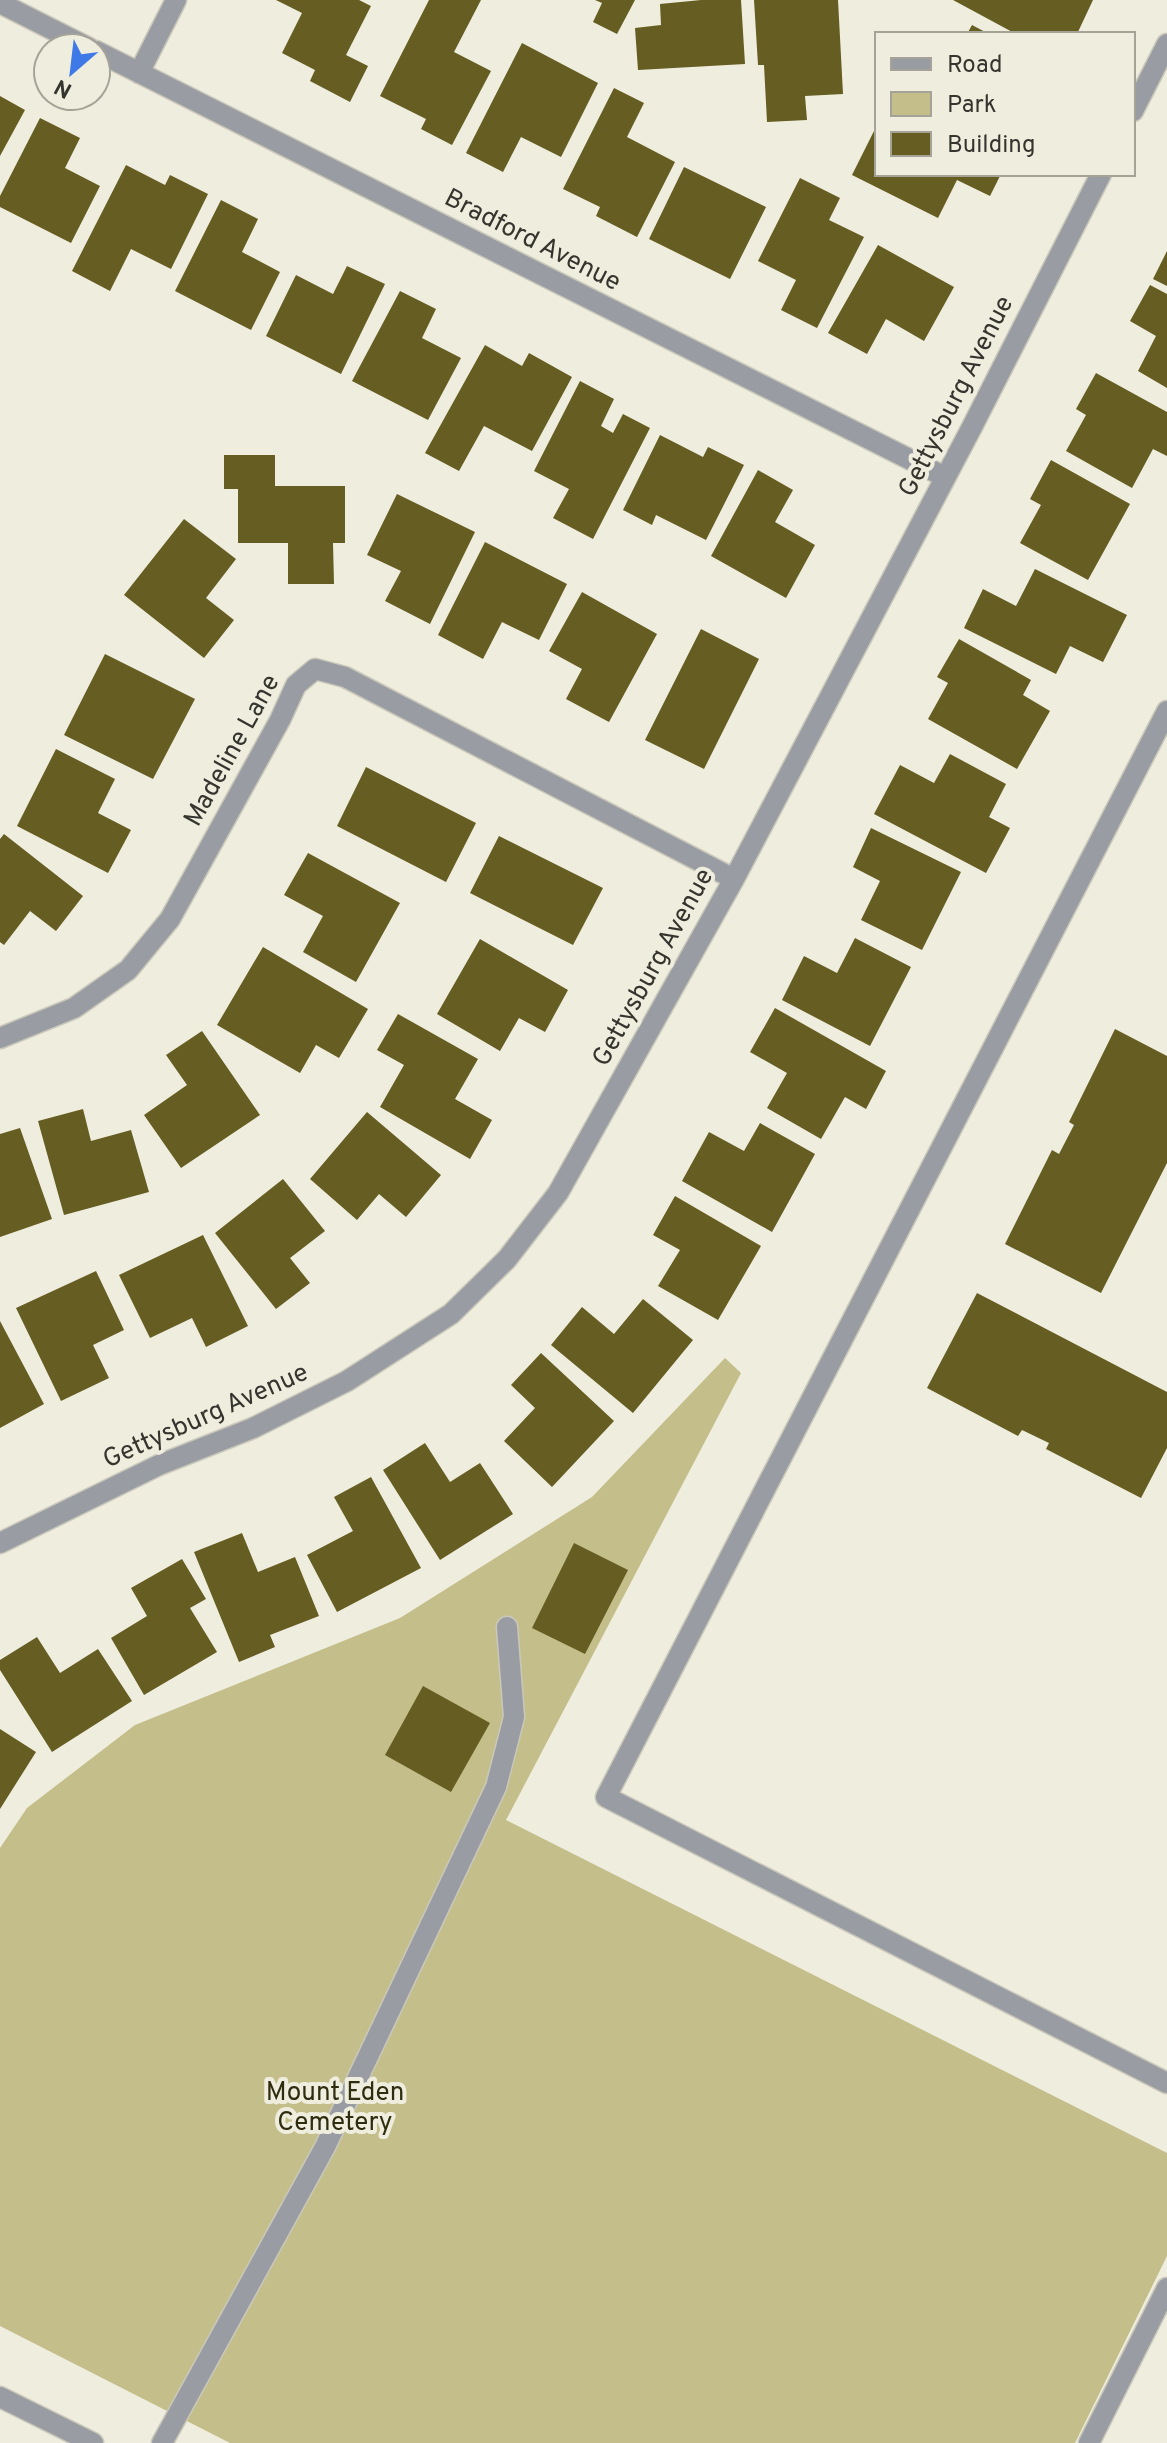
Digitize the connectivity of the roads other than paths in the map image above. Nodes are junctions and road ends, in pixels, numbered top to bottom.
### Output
1 (176, 0) edge
2 (0, 3) edge
3 (57, 32) edge
4 (1167, 44) edge
5 (112, 59) edge
6 (139, 73) junction
7 (1135, 107) edge
8 (1100, 176) edge
9 (945, 477) junction
10 (1167, 711) edge
11 (734, 879) junction
12 (0, 1038) edge
13 (0, 1543) edge
14 (507, 1627) dead end
15 (1167, 2083) edge
16 (1167, 2288) edge
17 (0, 2397) edge
18 (93, 2443) edge
19 (162, 2443) edge
20 (1089, 2443) edge

1 - 6 street
2 - 3 street
4 - 7 street
5 - 6 street, Bradford Avenue
6 - 9 street, Bradford Avenue
8 - 9 street, Gettysburg Avenue
9 - 11 street, Gettysburg Avenue
10 - 15 street
11 - 12 street, Madeline Lane
11 - 13 street, Gettysburg Avenue
14 - 19 street
16 - 20 street
17 - 18 street

